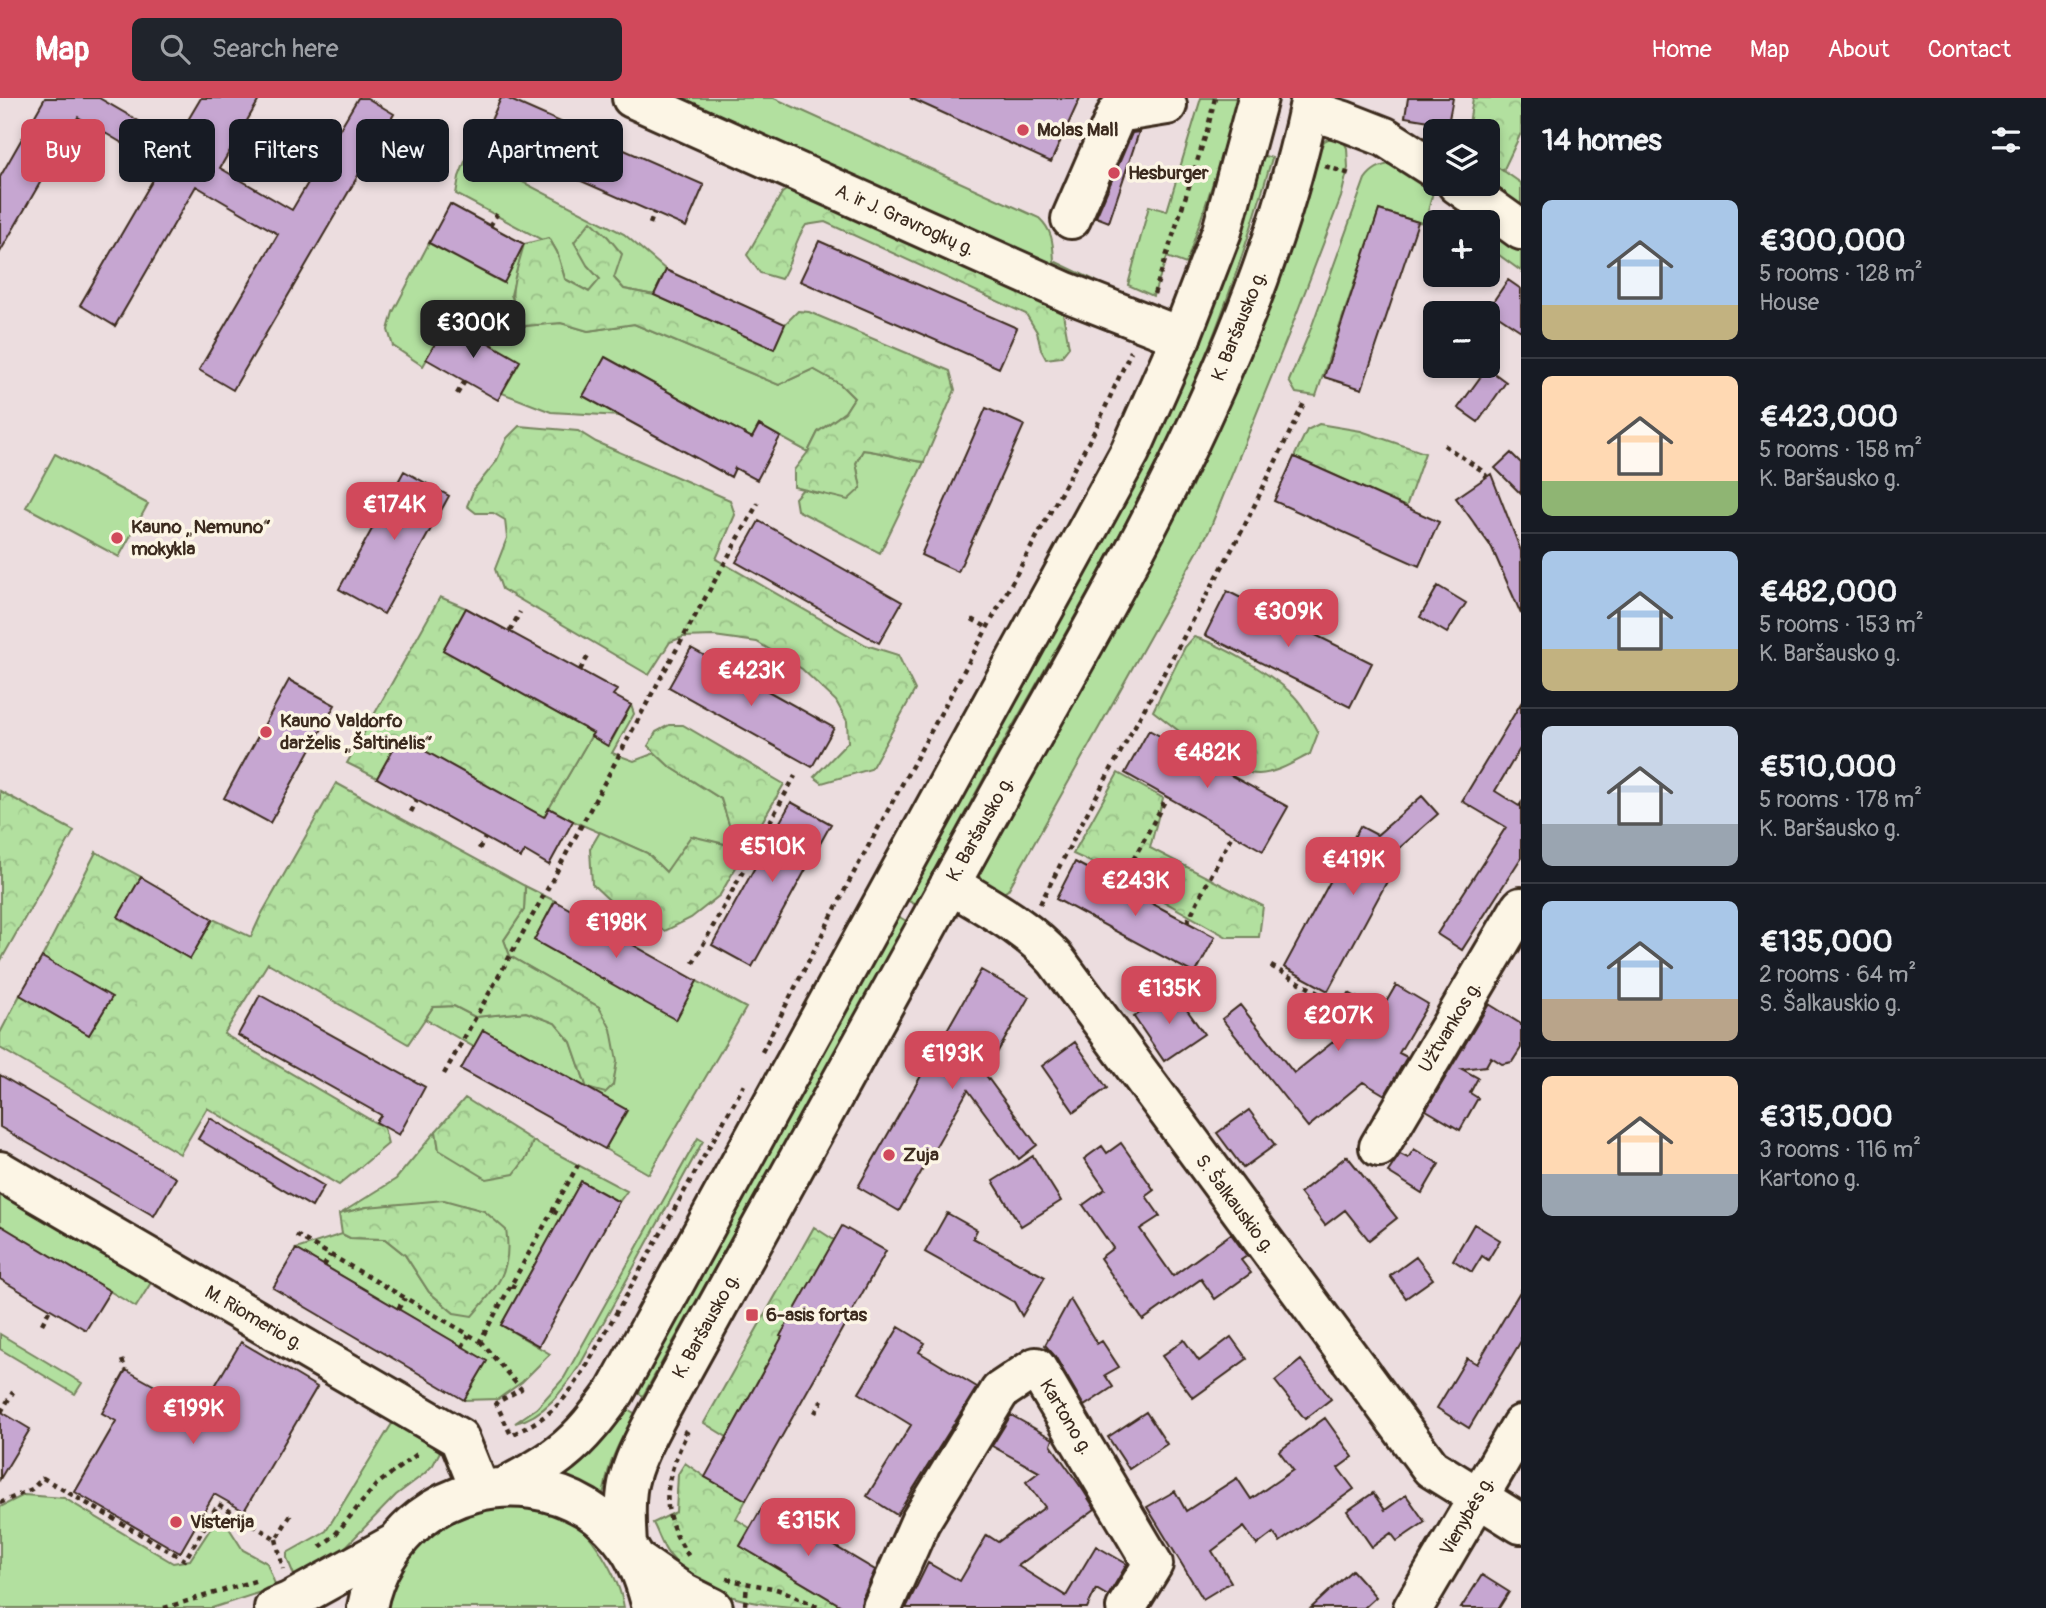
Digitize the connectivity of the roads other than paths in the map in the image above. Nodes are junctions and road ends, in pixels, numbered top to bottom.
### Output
1 (1258, 98) edge
2 (1310, 104) edge
3 (1167, 105) dead end
4 (625, 109) edge
5 (1423, 161) edge
6 (1474, 196) edge
7 (1071, 219) dead end
8 (1521, 230) edge
9 (1181, 337) junction
10 (950, 884) junction
11 (1521, 907) edge
12 (1379, 1147) dead end
13 (0, 1171) edge
14 (1521, 1425) edge
15 (493, 1488) junction
16 (1477, 1496) junction
17 (1521, 1524) edge
18 (394, 1544) junction
19 (631, 1553) junction
20 (273, 1586) edge
21 (719, 1593) edge
22 (367, 1608) edge
23 (652, 1608) edge
24 (882, 1608) edge
25 (1126, 1608) edge
26 (1413, 1608) edge

1 - 9 main road
2 - 5 main road
2 - 10 main road, K. Baršausko g.
3 - 7 main road
4 - 9 main road, A. ir J. Gravrogkų g.
6 - 8 main road
9 - 15 main road
10 - 16 main road, S. Šalkauskio g.
10 - 19 main road, K. Baršausko g.
11 - 12 main road, Užtvankos g.
13 - 15 main road, M. Riomerio g.
14 - 16 main road, Vienybės g.
15 - 18 main road
15 - 19 main road
16 - 17 main road, S. Šalkauskio g.
16 - 26 main road, Vienybės g.
18 - 20 main road
18 - 22 main road
19 - 21 main road
19 - 23 main road
24 - 25 main road, Kartono g.

